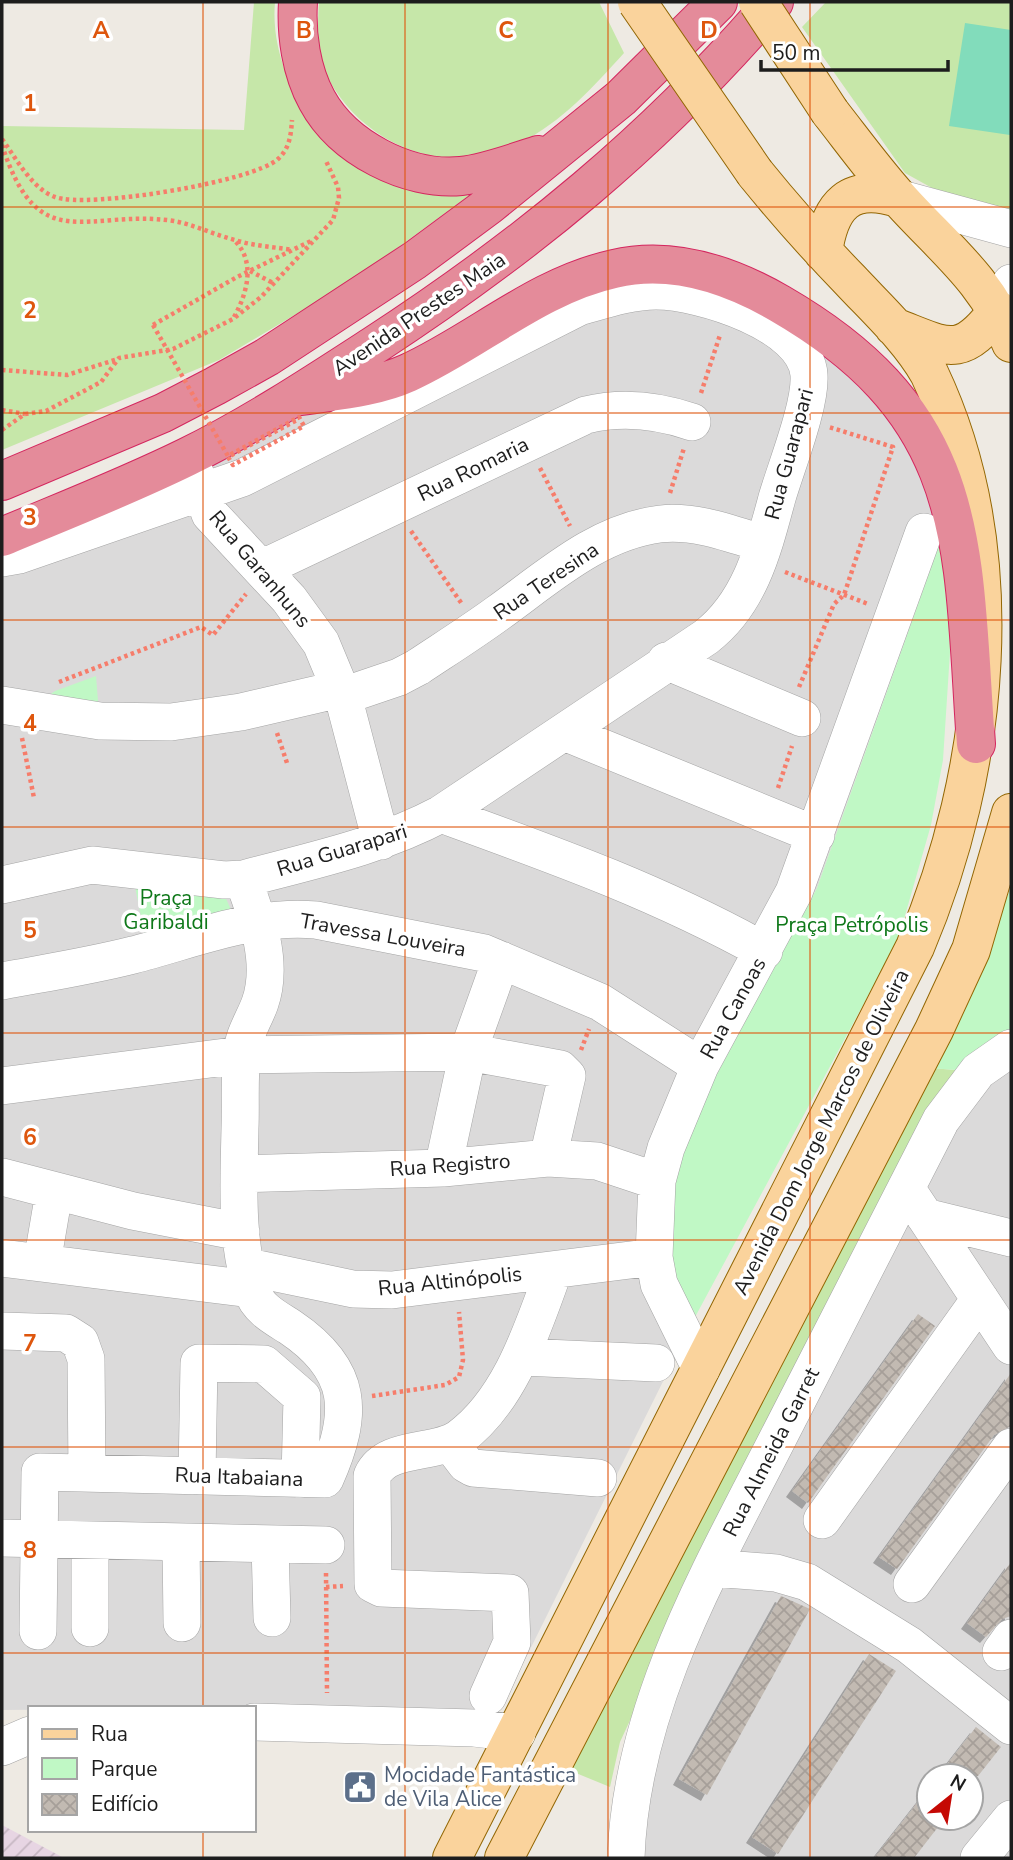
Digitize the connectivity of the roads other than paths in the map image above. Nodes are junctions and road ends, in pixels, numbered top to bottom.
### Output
1 (298, 2) edge
2 (637, 2) edge
3 (718, 2) edge
4 (758, 2) edge
5 (774, 2) edge
6 (553, 150) junction
7 (898, 198) junction
8 (1011, 229) edge
9 (823, 252) junction
10 (1007, 312) edge
11 (894, 327) junction
12 (296, 408) junction
13 (692, 422) dead end
14 (188, 456) junction
15 (2, 481) edge
16 (201, 492) junction
17 (924, 532) dead end
18 (2, 537) edge
19 (761, 553) junction
20 (2, 558) edge
21 (263, 570) junction
22 (666, 661) junction
23 (341, 692) junction
24 (9, 705) edge
25 (802, 718) road end
26 (564, 732) junction
27 (976, 744) junction
28 (1011, 813) edge
29 (441, 814) junction
30 (816, 835) junction
31 (381, 841) junction
32 (243, 879) junction
33 (2, 885) edge
34 (260, 923) junction
35 (764, 951) junction
36 (501, 960) junction
37 (2, 981) edge
38 (1011, 1048) edge
39 (468, 1052) junction
40 (241, 1055) junction
41 (700, 1066) junction
42 (2, 1086) edge
43 (548, 1158) junction
44 (443, 1168) junction
45 (240, 1174) junction
46 (2, 1178) edge
47 (657, 1181) junction
48 (54, 1193) junction
49 (915, 1203) junction
50 (241, 1232) junction
51 (1011, 1238) edge
52 (654, 1257) junction
53 (2, 1258) edge
54 (42, 1263) junction
55 (554, 1270) junction
56 (250, 1278) junction
57 (980, 1299) junction
58 (2, 1331) edge
59 (1011, 1346) edge
60 (523, 1357) junction
61 (656, 1363) dead end
62 (701, 1369) junction
63 (450, 1443) junction
64 (1011, 1447) edge
65 (87, 1473) junction
66 (197, 1476) junction
67 (598, 1478) dead end
68 (300, 1479) junction
69 (822, 1520) dead end
70 (2, 1538) edge
71 (39, 1540) junction
72 (90, 1542) junction
73 (181, 1543) junction
74 (270, 1544) junction
75 (326, 1545) road end
76 (712, 1568) junction
77 (912, 1584) dead end
78 (272, 1618) dead end
79 (182, 1623) dead end
80 (90, 1628) dead end
81 (38, 1630) dead end
82 (488, 1696) dead end
83 (256, 1722) edge
84 (1011, 1726) edge
85 (517, 1733) junction
86 (28, 1736) edge
87 (2, 1747) edge
88 (1011, 1819) edge
89 (452, 1858) edge
90 (504, 1858) edge
91 (626, 1858) edge
92 (979, 1858) edge

1 - 6 highway
2 - 9 main road, Avenida Dom Jorge Marcos de Oliveira, bridge
3 - 6 highway
4 - 7 main road, bridge
5 - 12 highway, Avenida Prestes Maia
6 - 15 highway
7 - 8 street
7 - 9 main road
7 - 10 main road
9 - 11 main road, Avenida Dom Jorge Marcos de Oliveira
10 - 11 main road
11 - 27 main road, Avenida Dom Jorge Marcos de Oliveira
12 - 14 highway, Avenida Prestes Maia
12 - 27 highway
13 - 21 street, Rua Romaria
14 - 16 street, Rua Garanhuns
14 - 18 highway, Avenida Prestes Maia
16 - 19 street, Rua Guarapari
16 - 20 street, Rua Guarapari
16 - 21 street, Rua Garanhuns
17 - 30 street, Rua Canoas
19 - 22 street, Rua Guarapari
19 - 23 street, Rua Teresina
21 - 23 street, Rua Garanhuns
22 - 25 street
22 - 26 street, Rua Guarapari
23 - 24 street, Rua Teresina
23 - 31 street, Rua Garanhuns
26 - 29 street, Rua Guarapari
26 - 30 street
27 - 62 main road, Avenida Dom Jorge Marcos de Oliveira
28 - 90 main road
29 - 31 street, Rua Guarapari
29 - 35 street
30 - 35 street, Rua Canoas
31 - 32 street, Rua Guarapari
32 - 33 street, Rua Guarapari
32 - 34 street, Rua Itabaiana
34 - 36 street, Travessa Louveira
34 - 37 street, Travessa Louveira
34 - 40 street, Rua Itabaiana
35 - 41 street, Rua Canoas
36 - 39 street
36 - 41 street, Travessa Louveira
38 - 49 street, Rua Almeida Garret
39 - 40 street
39 - 43 street
39 - 44 street
40 - 42 street
40 - 45 street, Rua Itabaiana
41 - 47 street, Rua Canoas
43 - 44 street, Rua Registro
43 - 47 street, Rua Registro
44 - 45 street, Rua Registro
45 - 50 street, Rua Itabaiana
46 - 48 street
47 - 52 street, Rua Canoas
48 - 50 street
48 - 54 street
49 - 51 street
49 - 57 street
49 - 76 street, Rua Almeida Garret
50 - 56 street, Rua Itabaiana
52 - 55 street, Rua Altinópolis
52 - 62 street, Rua Canoas
53 - 54 street, Rua Altinópolis
54 - 56 street, Rua Altinópolis
55 - 56 street, Rua Altinópolis
55 - 60 street
56 - 68 street, Rua Itabaiana
57 - 59 street
57 - 69 street
58 - 65 street
60 - 61 street
60 - 63 street
62 - 85 main road, Avenida Dom Jorge Marcos de Oliveira
63 - 67 street
63 - 82 street
64 - 77 street
65 - 66 street, Rua Itabaiana
65 - 71 street, Rua Itabaiana
66 - 68 street, Rua Itabaiana
66 - 68 street
70 - 71 street
71 - 72 street
71 - 81 street, Rua Itabaiana
72 - 73 street
72 - 80 street
73 - 74 street
73 - 79 street
74 - 75 street
74 - 78 street
76 - 84 street
76 - 91 street, Rua Almeida Garret
83 - 85 street
85 - 89 main road, Avenida Dom Jorge Marcos de Oliveira
86 - 87 street
88 - 92 street

